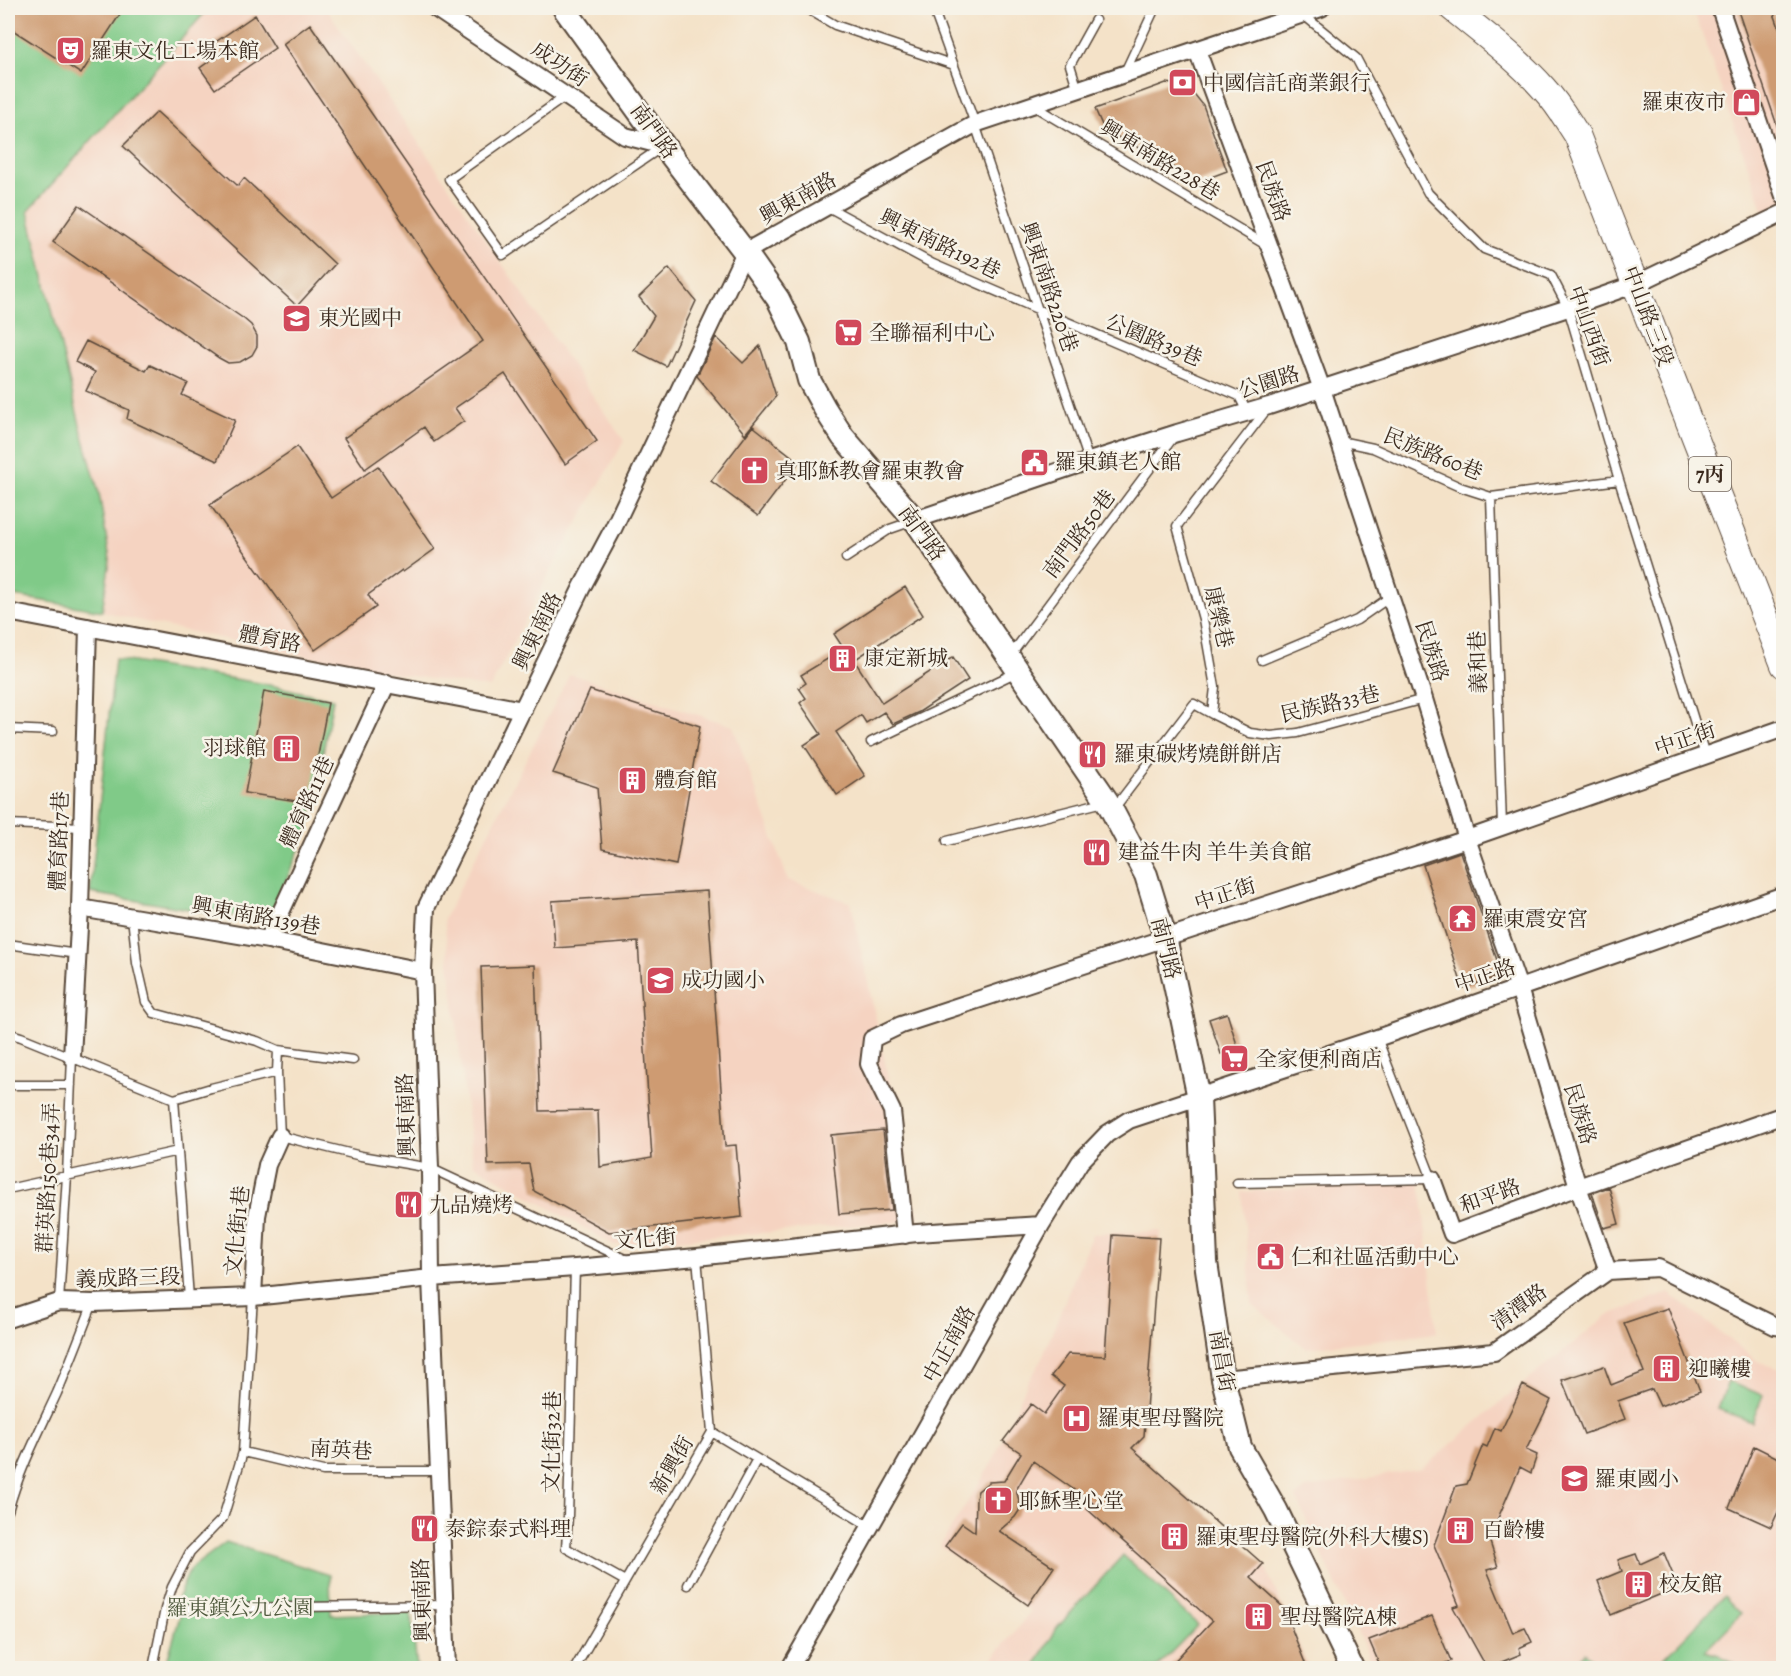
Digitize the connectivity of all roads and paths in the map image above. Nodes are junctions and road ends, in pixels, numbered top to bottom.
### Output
1 (435, 8) edge
2 (564, 8) edge
3 (806, 8) edge
4 (933, 8) edge
5 (1155, 8) edge
6 (1321, 8) edge
7 (1452, 8) edge
8 (1720, 8) edge
9 (1299, 11) edge
10 (1095, 20) dead end
11 (1197, 50) junction
12 (954, 65) junction
13 (1125, 74) junction
14 (1078, 90) junction
15 (567, 96) junction
16 (1032, 105) junction
17 (975, 124) junction
18 (664, 146) junction
19 (1784, 196) edge
20 (828, 207) junction
21 (1784, 213) edge
22 (1270, 247) junction
23 (746, 252) junction
24 (1636, 284) junction
25 (1568, 308) junction
26 (1038, 310) junction
27 (1322, 389) junction
28 (1269, 406) junction
29 (1247, 412) junction
30 (1178, 433) junction
31 (1340, 441) junction
32 (1089, 461) junction
33 (1619, 480) junction
34 (1491, 497) junction
35 (915, 520) junction
36 (846, 558) dead end
37 (1390, 597) junction
38 (8, 612) edge
39 (88, 627) junction
40 (1262, 660) dead end
41 (1014, 665) junction
42 (1784, 665) edge
43 (387, 683) junction
44 (1424, 699) junction
45 (524, 710) junction
46 (1212, 714) junction
47 (1784, 728) edge
48 (8, 729) edge
49 (53, 731) dead end
50 (871, 742) dead end
51 (1705, 755) junction
52 (1110, 806) junction
53 (8, 824) edge
54 (1502, 826) junction
55 (82, 827) junction
56 (1467, 839) junction
57 (947, 841) dead end
58 (1784, 895) edge
59 (80, 908) junction
60 (132, 917) junction
61 (1165, 937) junction
62 (268, 940) junction
63 (8, 944) edge
64 (77, 954) junction
65 (423, 971) junction
66 (1519, 988) junction
67 (8, 1033) edge
68 (1377, 1038) junction
69 (278, 1050) junction
70 (72, 1057) junction
71 (353, 1060) dead end
72 (277, 1072) junction
73 (8, 1085) edge
74 (71, 1085) junction
75 (1199, 1098) junction
76 (174, 1099) junction
77 (1784, 1115) edge
78 (280, 1136) junction
79 (178, 1151) junction
80 (430, 1168) junction
81 (67, 1175) junction
82 (1432, 1179) junction
83 (1237, 1183) dead end
84 (1578, 1187) junction
85 (8, 1189) edge
86 (1041, 1225) junction
87 (905, 1235) junction
88 (697, 1257) junction
89 (631, 1262) junction
90 (575, 1268) junction
91 (1608, 1271) junction
92 (431, 1278) junction
93 (253, 1297) junction
94 (189, 1298) junction
95 (59, 1302) junction
96 (93, 1303) junction
97 (8, 1319) edge
98 (1784, 1327) edge
99 (1223, 1380) junction
100 (712, 1432) junction
101 (243, 1452) junction
102 (758, 1459) junction
103 (439, 1471) junction
104 (8, 1511) edge
105 (871, 1527) junction
106 (625, 1581) junction
107 (688, 1585) dead end
108 (445, 1605) junction
109 (165, 1609) junction
110 (1346, 1666) edge
111 (153, 1668) edge
112 (447, 1668) edge
113 (575, 1668) edge
114 (790, 1668) edge

1 - 15 street, 成功街
2 - 18 street, 南門路
3 - 12 lane
4 - 12 lane, 興東南路220巷
5 - 13 lane
6 - 9 street, 興東南路
7 - 24 main road, 中山路三段 / 7丙
8 - 19 street
9 - 11 street, 興東南路
9 - 25 lane, 中山西街
10 - 14 lane
11 - 13 street, 興東南路
11 - 22 street, 民族路
12 - 17 lane, 興東南路220巷
13 - 14 street, 興東南路
14 - 16 street, 興東南路
15 - 18 street, 成功街
15 - 18 lane
16 - 17 street, 興東南路
16 - 22 lane, 興東南路228巷
17 - 20 street, 興東南路
17 - 26 lane, 興東南路220巷
18 - 23 street, 南門路
20 - 23 street, 興東南路
20 - 26 lane, 興東南路192巷
21 - 24 street, 公園路
22 - 27 street, 民族路
23 - 35 street, 南門路
23 - 45 street, 興東南路
24 - 25 street, 公園路
24 - 42 main road, 中山路三段 / 7丙
25 - 27 street, 公園路
25 - 33 lane, 中山西街
26 - 29 lane, 公園路39巷
26 - 32 lane, 興東南路220巷
27 - 28 street, 公園路
27 - 31 street, 民族路
28 - 29 street, 公園路
28 - 46 lane, 康樂巷
29 - 30 street, 公園路
30 - 32 street, 公園路
30 - 41 lane, 南門路50巷
31 - 34 lane, 民族路60巷
31 - 37 street, 民族路
32 - 35 street, 公園路
33 - 34 lane, 民族路60巷
33 - 51 lane, 中山西街
34 - 54 lane, 義和巷
35 - 36 lane
35 - 41 street, 南門路
37 - 40 lane
37 - 44 street, 民族路
38 - 39 street, 體育路
39 - 43 street, 體育路
39 - 55 street, 體育路17巷
41 - 50 lane
41 - 52 street, 南門路
43 - 45 street, 體育路
43 - 62 street, 體育路11巷
44 - 46 lane, 民族路33巷
44 - 56 street, 民族路
45 - 65 street, 興東南路
46 - 52 lane
47 - 51 street, 中正街
48 - 49 lane
51 - 54 street, 中正街
52 - 57 lane
52 - 61 street, 南門路
53 - 55 lane
54 - 56 street, 中正街
55 - 59 street, 體育路17巷
56 - 61 street, 中正街
56 - 66 street, 民族路
58 - 66 street, 中正路
59 - 60 street, 興東南路139巷
59 - 64 street, 體育路17巷
60 - 62 street, 興東南路139巷
60 - 69 lane
61 - 75 street, 南門路
61 - 87 street, 中正街
62 - 65 street, 興東南路139巷
63 - 64 lane
64 - 70 street, 體育路17巷
65 - 80 street, 興東南路
66 - 68 street, 中正路
66 - 84 street, 民族路
67 - 70 lane
68 - 75 street, 中正路
68 - 82 lane
69 - 71 lane
69 - 72 lane
70 - 74 lane, 群英路150巷34弄
70 - 76 lane
72 - 76 lane
72 - 78 lane
73 - 74 lane
74 - 81 lane, 群英路150巷34弄
75 - 86 street, 中正南路
75 - 99 street, 南昌街
76 - 79 lane
77 - 84 street, 和平路
78 - 80 lane
78 - 93 street, 文化街1巷
79 - 81 lane
79 - 94 lane
80 - 89 lane
80 - 92 street, 興東南路
81 - 85 lane
81 - 95 lane, 群英路150巷34弄
82 - 83 lane, 和平路
82 - 84 street, 和平路
84 - 91 street, 民族路
86 - 87 street, 文化街
86 - 105 street, 中正南路
87 - 88 street, 文化街
88 - 89 street, 文化街
88 - 100 lane, 新興街
89 - 90 street, 文化街
90 - 92 street, 文化街
90 - 106 lane, 文化街32巷
91 - 98 street
91 - 99 street, 清潭路
92 - 93 street, 文化街
92 - 103 street, 興東南路
93 - 94 street, 義成路三段
93 - 101 lane
94 - 96 street, 義成路三段
95 - 96 street, 義成路三段
95 - 97 street, 義成路三段
96 - 104 lane
99 - 110 street, 南昌街
100 - 102 lane
100 - 106 lane, 新興街
101 - 103 lane, 南英巷
101 - 109 lane
102 - 105 lane
102 - 107 lane
103 - 108 street, 興東南路
105 - 114 street, 中正南路
106 - 113 lane, 新興街
108 - 109 lane
108 - 112 street, 興東南路
109 - 111 lane

